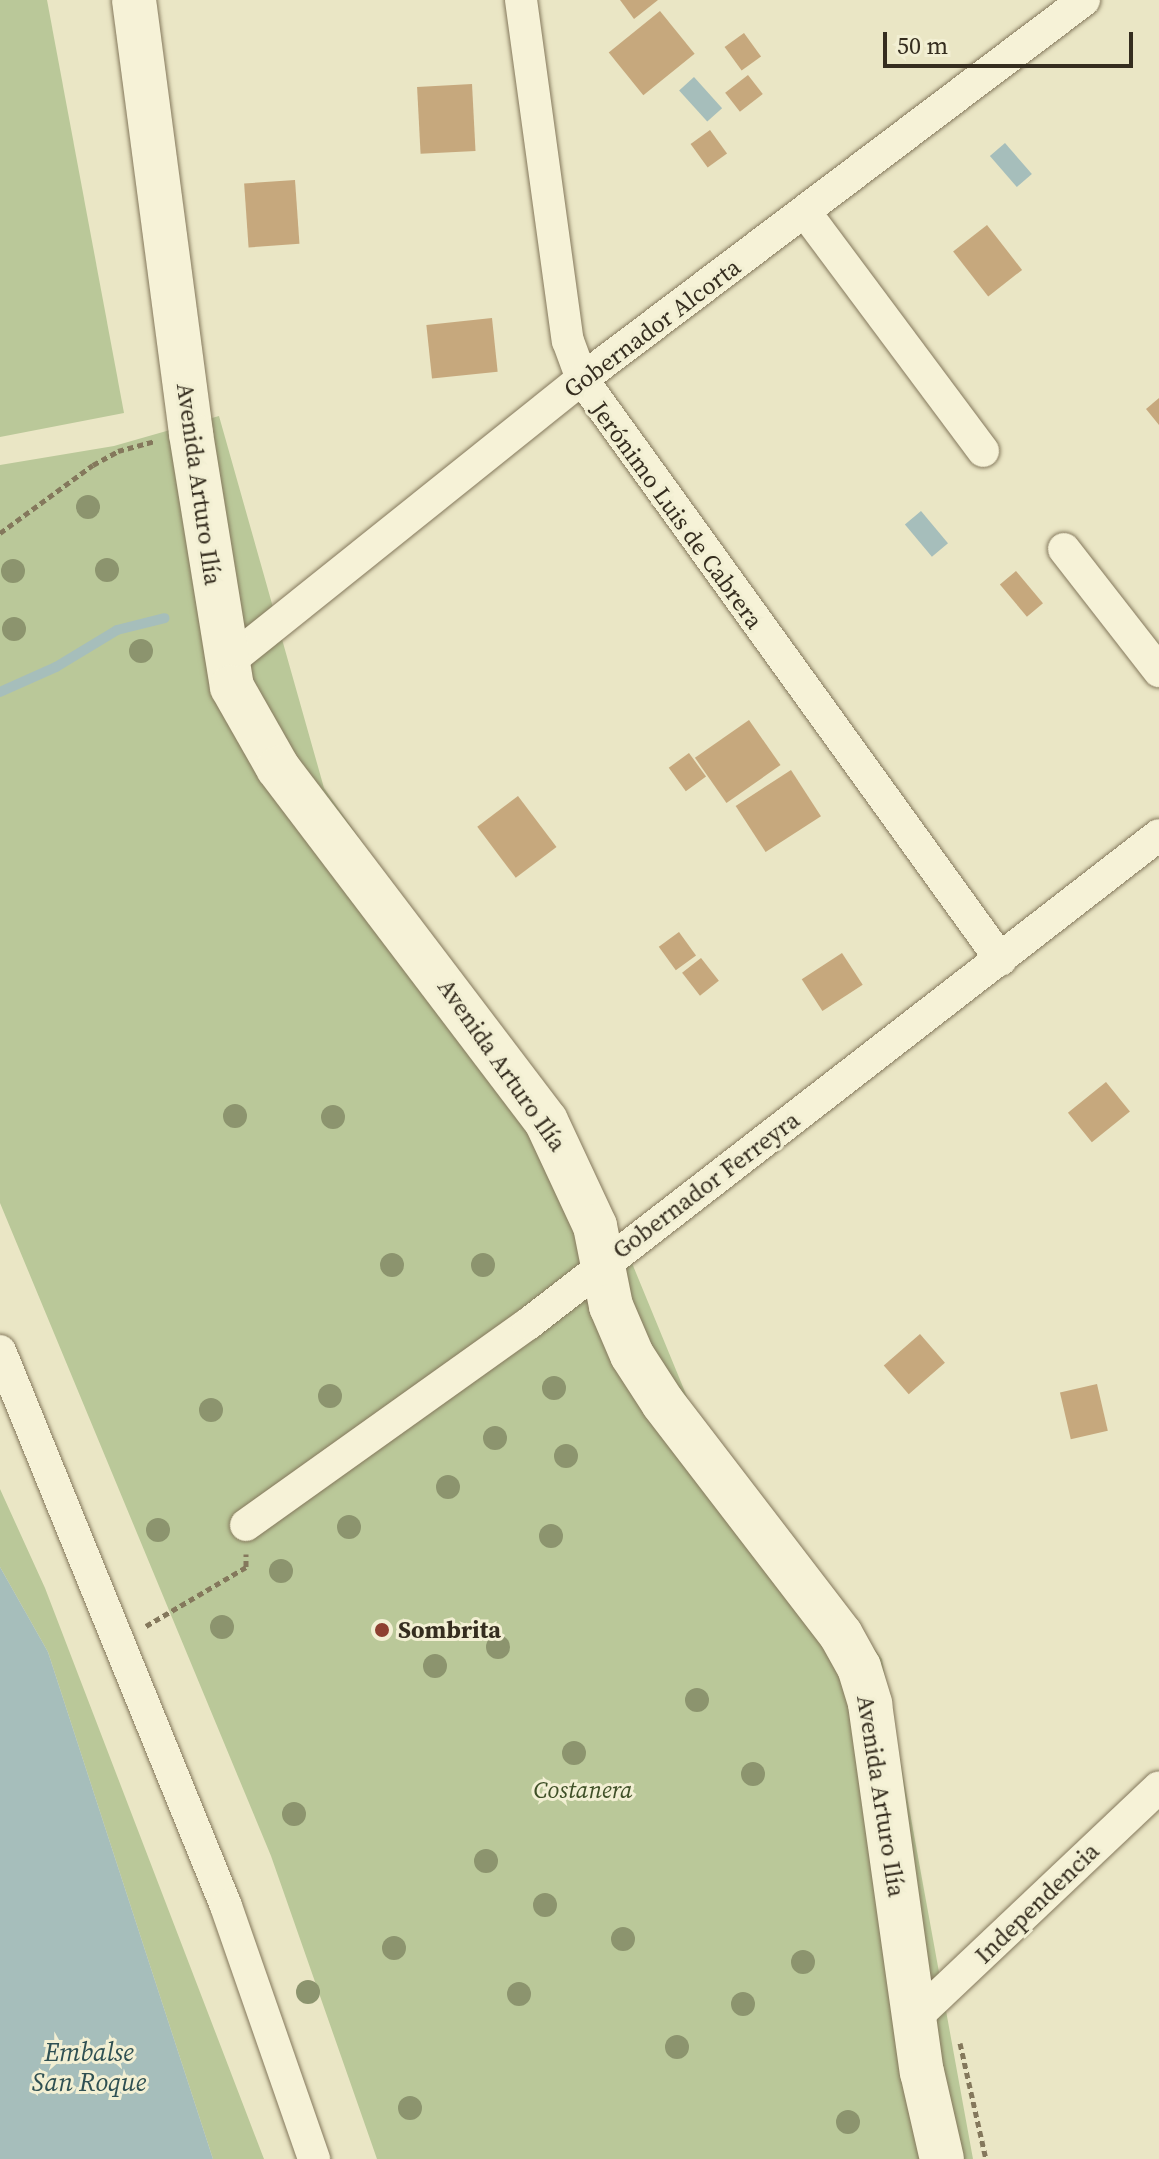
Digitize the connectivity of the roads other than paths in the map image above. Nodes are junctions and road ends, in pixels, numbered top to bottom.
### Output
1 (134, 0) edge
2 (521, 0) edge
3 (1084, 0) edge
4 (805, 212) junction
5 (582, 379) junction
6 (983, 451) dead end
7 (1064, 549) dead end
8 (226, 664) junction
9 (1159, 671) edge
10 (1159, 835) edge
11 (1001, 960) junction
12 (604, 1262) junction
13 (0, 1351) edge
14 (246, 1525) road end
15 (1159, 1787) edge
16 (914, 2019) junction
17 (314, 2159) edge
18 (942, 2159) edge

1 - 8 main road, Avenida Arturo Ilía
2 - 5 street, Jerónimo Luis de Cabrera
3 - 4 street, Gobernador Alcorta
4 - 5 street, Gobernador Alcorta
4 - 6 street
5 - 8 street, Gobernador Alcorta
5 - 11 street, Jerónimo Luis de Cabrera
7 - 9 street
8 - 12 main road, Avenida Arturo Ilía
10 - 11 street, Gobernador Ferreyra
11 - 12 street, Gobernador Ferreyra
12 - 14 street, Gobernador Ferreyra
12 - 16 main road, Avenida Arturo Ilía
13 - 17 street
15 - 16 street, Independencia
16 - 18 main road, Avenida Arturo Ilía

